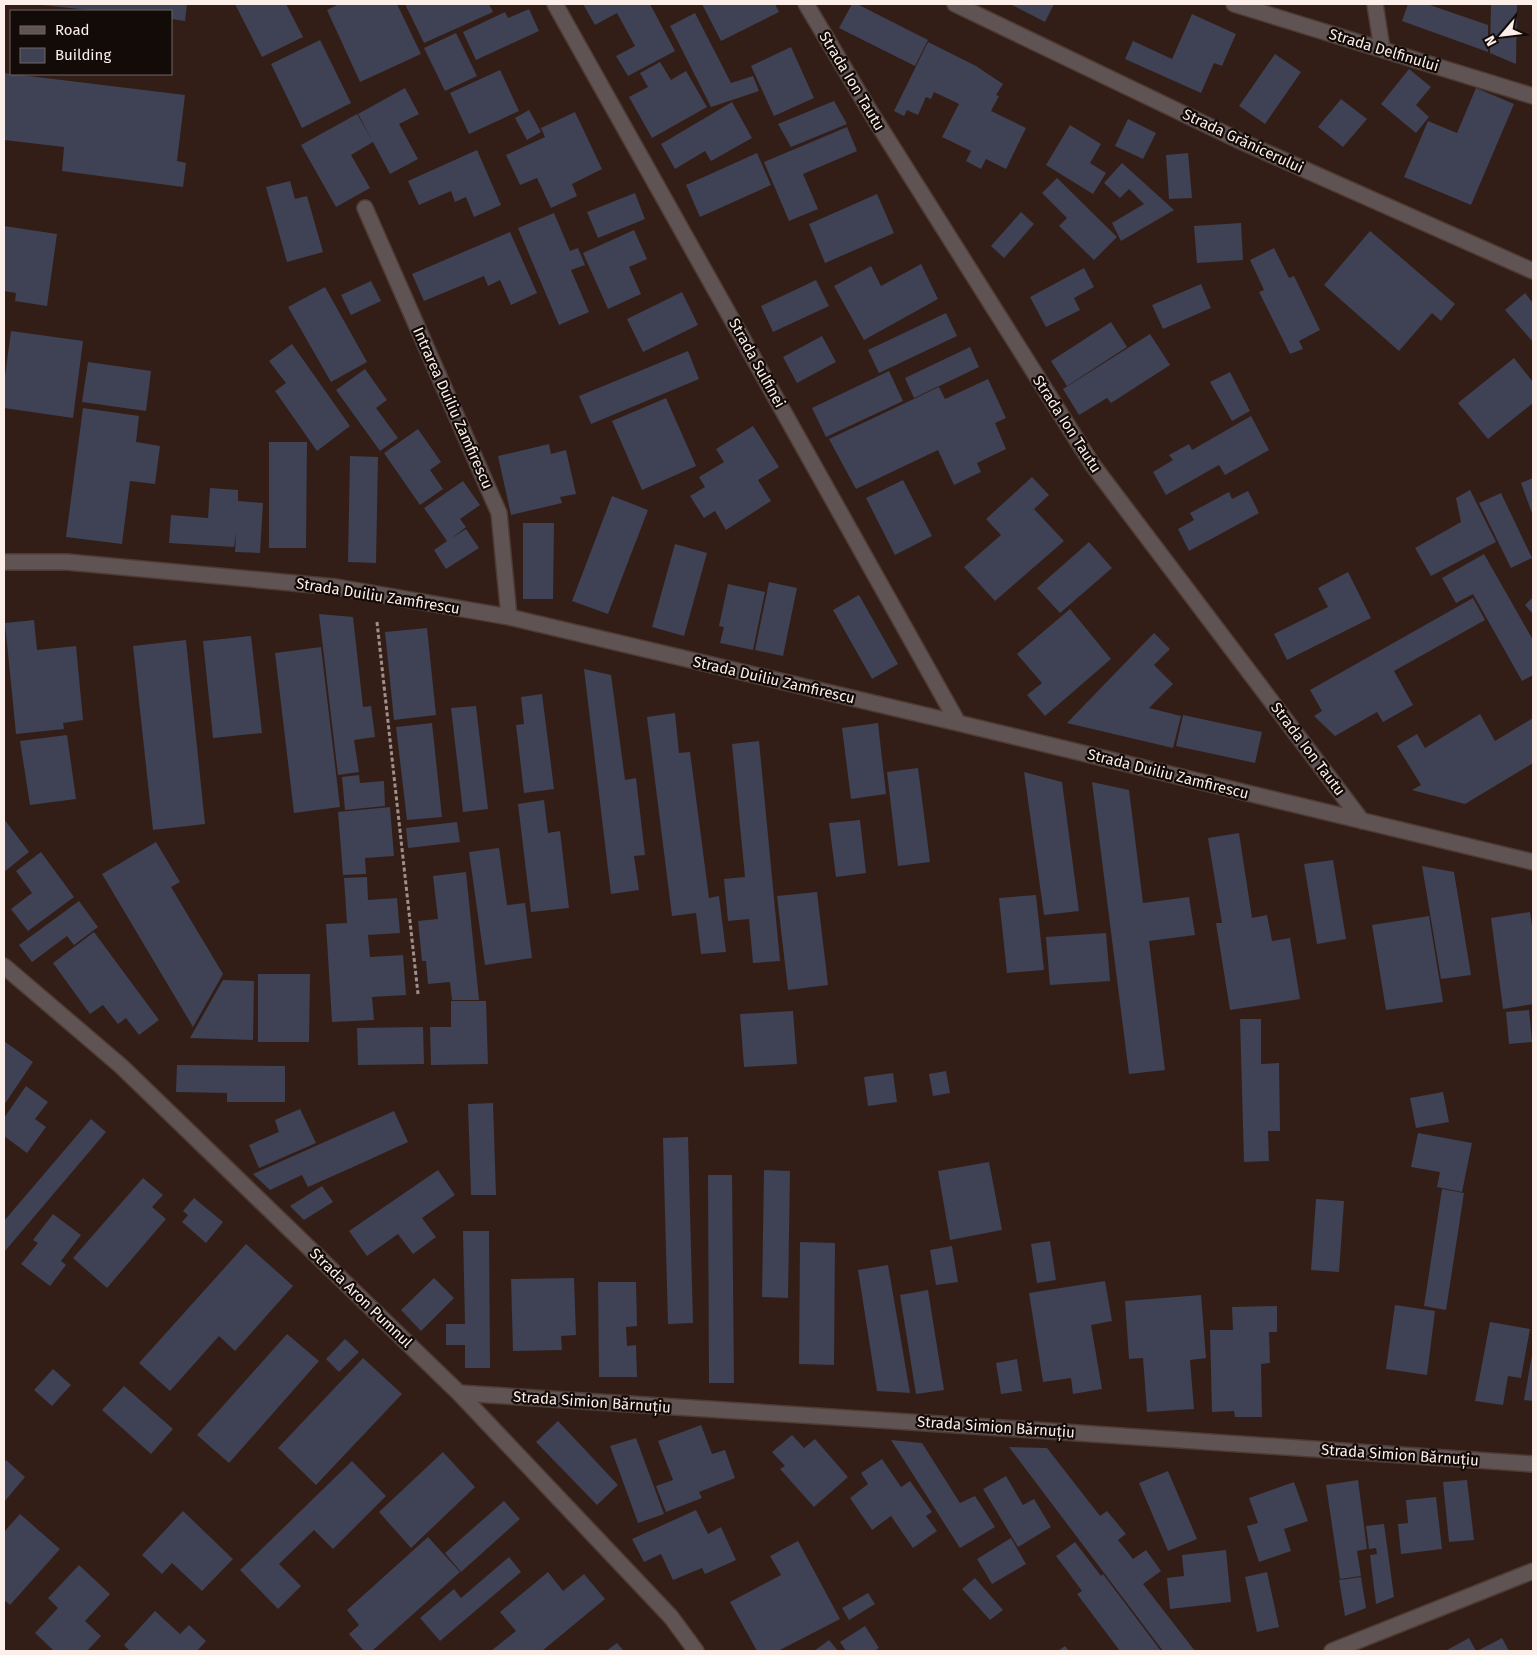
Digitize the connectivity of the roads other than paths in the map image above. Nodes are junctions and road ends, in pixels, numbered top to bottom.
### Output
1 (555, 4) edge
2 (806, 4) edge
3 (956, 4) edge
4 (1234, 4) edge
5 (1375, 4) edge
6 (1382, 49) junction
7 (1533, 96) edge
8 (365, 208) dead end
9 (1533, 271) edge
10 (4, 562) edge
11 (509, 617) junction
12 (958, 723) junction
13 (1362, 821) junction
14 (1533, 862) edge
15 (4, 966) edge
16 (459, 1393) junction
17 (1533, 1464) edge
18 (1533, 1571) edge
19 (696, 1651) edge
20 (1332, 1651) edge

1 - 12 street, Strada Sulfinei
2 - 13 street, Strada Ion Tautu
3 - 9 street, Strada Grănicerului
4 - 6 street, Strada Delfinului
5 - 6 street
6 - 7 street, Strada Delfinului
8 - 11 street, Intrarea Duiliu Zamfirescu
10 - 11 street, Strada Duiliu Zamfirescu
11 - 12 street, Strada Duiliu Zamfirescu
12 - 13 street, Strada Duiliu Zamfirescu
13 - 14 street, Strada Duiliu Zamfirescu
15 - 16 street, Strada Aron Pumnul
16 - 17 street, Strada Simion Bărnuțiu
16 - 19 street, Strada Aron Pumnul
18 - 20 street

